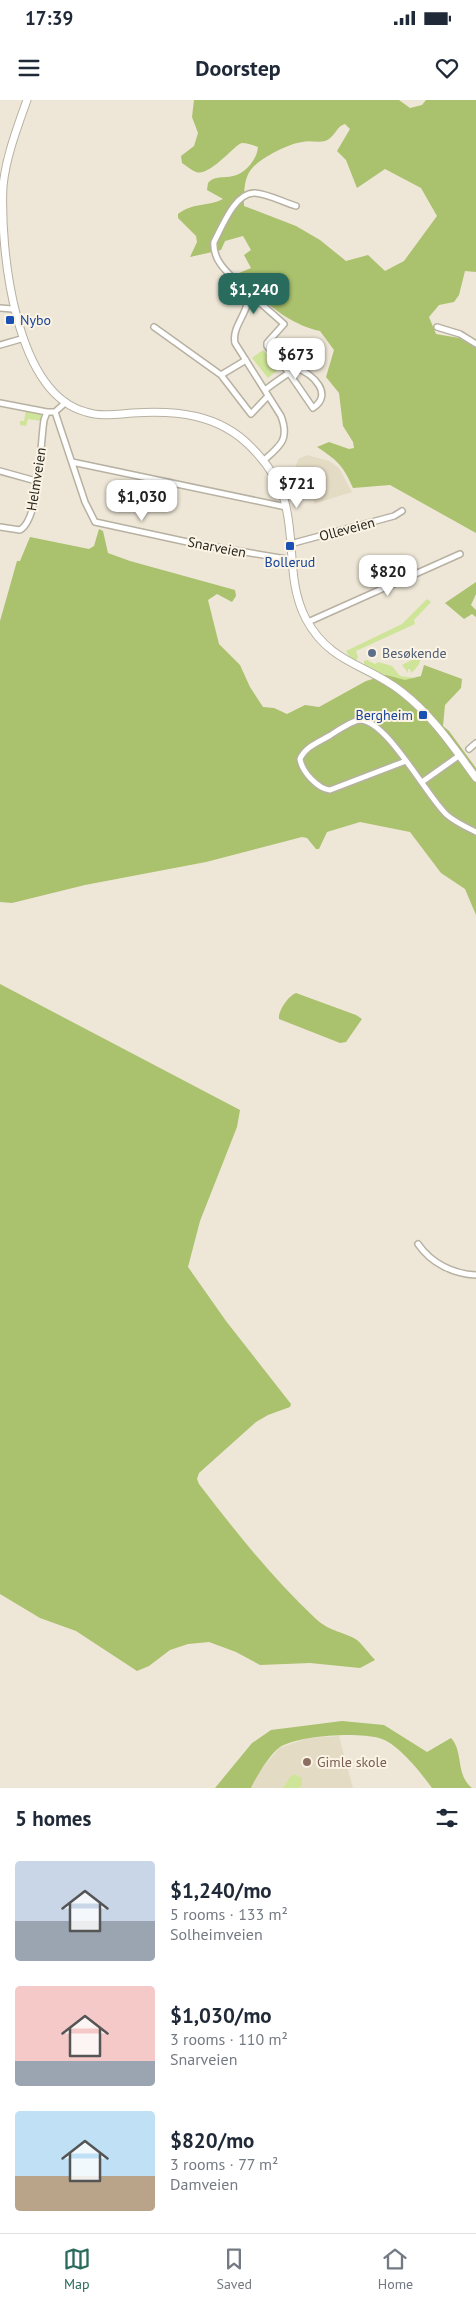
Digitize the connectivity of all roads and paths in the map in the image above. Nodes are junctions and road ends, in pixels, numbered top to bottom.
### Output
1 (27, 100) edge
2 (296, 206) dead end
3 (247, 292) junction
4 (0, 308) edge
5 (12, 309) junction
6 (154, 327) dead end
7 (437, 327) dead end
8 (21, 339) junction
9 (476, 344) edge
10 (0, 346) edge
11 (246, 360) junction
12 (290, 373) junction
13 (221, 375) junction
14 (265, 390) junction
15 (268, 396) junction
16 (65, 402) junction
17 (0, 403) edge
18 (47, 412) junction
19 (55, 412) junction
20 (263, 461) junction
21 (72, 462) junction
22 (0, 471) edge
23 (36, 481) junction
24 (286, 507) junction
25 (402, 511) dead end
26 (0, 528) edge
27 (290, 544) junction
28 (460, 554) dead end
29 (292, 560) junction
30 (308, 622) junction
31 (476, 743) edge
32 (469, 749) dead end
33 (460, 755) junction
34 (406, 761) junction
35 (476, 778) edge
36 (422, 782) junction
37 (476, 832) edge
38 (418, 1244) dead end
39 (476, 1275) edge

1 - 5 main road
2 - 3 street
3 - 11 street
3 - 12 street
4 - 5 street
5 - 8 main road
6 - 13 street
7 - 9 street
8 - 10 street
8 - 16 main road
11 - 13 street
11 - 14 street
12 - 12 street
12 - 14 street
13 - 15 street
14 - 15 street
15 - 20 street
16 - 19 street
16 - 20 main road
17 - 18 street
18 - 19 street
18 - 23 street, Helmveien
19 - 21 street, Snarveien
20 - 24 main road
21 - 24 street
21 - 29 street, Snarveien
22 - 23 street
23 - 26 street, Helmveien
24 - 27 main road
25 - 27 street, Olleveien
27 - 29 main road
28 - 30 street
29 - 30 main road
30 - 33 main road
31 - 32 street
33 - 35 main road
33 - 36 street
34 - 34 street
34 - 36 street
36 - 37 street
38 - 39 street

